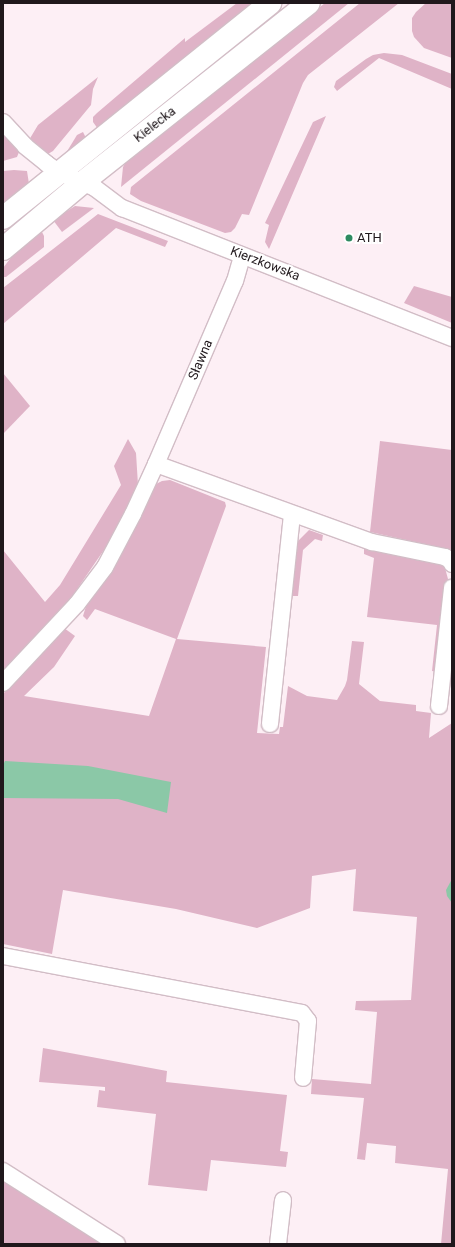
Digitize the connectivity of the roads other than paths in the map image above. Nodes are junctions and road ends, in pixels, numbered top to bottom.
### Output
1 (270, 3) edge
2 (309, 3) edge
3 (3, 122) edge
4 (60, 173) junction
5 (83, 182) junction
6 (3, 218) edge
7 (3, 249) edge
8 (242, 256) junction
9 (452, 338) edge
10 (156, 464) junction
11 (292, 515) junction
12 (452, 564) edge
13 (452, 588) edge
14 (3, 683) edge
15 (439, 706) dead end
16 (270, 724) dead end
17 (3, 956) edge
18 (303, 1078) dead end
19 (3, 1171) edge
20 (282, 1200) dead end
21 (117, 1244) edge
22 (278, 1244) edge

1 - 4 main road, Kielecka
2 - 5 main road, Kielecka
3 - 4 street, Kierzkowska
4 - 5 street, Kierzkowska
4 - 6 main road, Kielecka
5 - 7 main road, Kielecka
5 - 8 street, Kierzkowska
8 - 9 street, Kierzkowska
8 - 10 street, Sławna
10 - 11 street
10 - 14 street, Sławna
11 - 12 street
11 - 16 street
13 - 15 street
17 - 18 street
19 - 21 street
20 - 22 street

